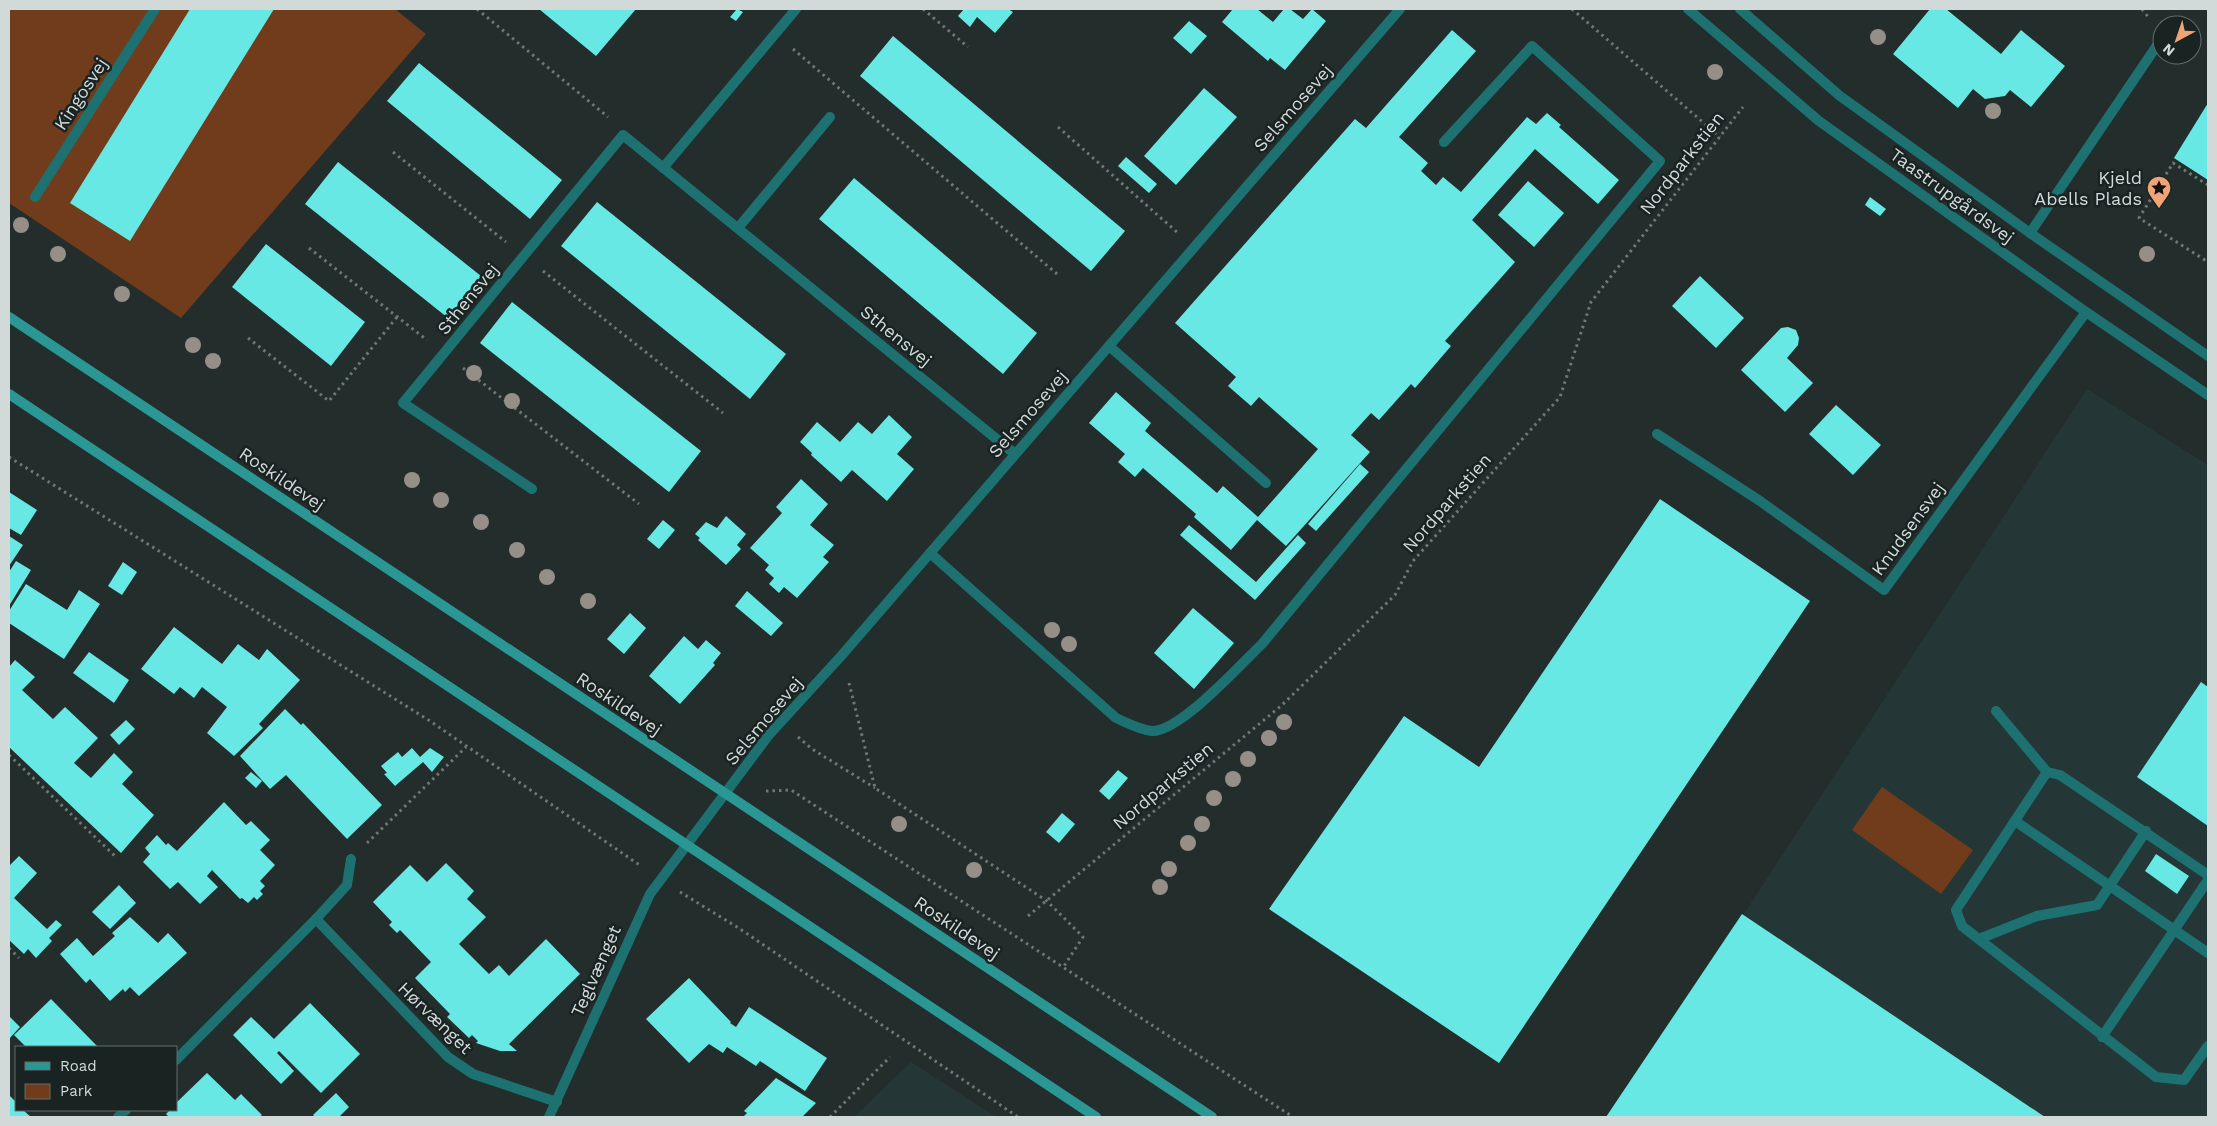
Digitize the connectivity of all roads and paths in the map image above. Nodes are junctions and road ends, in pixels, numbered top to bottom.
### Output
1 (155, 9) edge
2 (477, 9) edge
3 (796, 9) edge
4 (923, 9) edge
5 (1400, 9) edge
6 (1572, 9) edge
7 (1688, 9) edge
8 (1740, 9) edge
9 (776, 34) junction
10 (968, 47) dead end
11 (2152, 53) edge
12 (1743, 107) dead end
13 (830, 117) dead end
14 (1058, 127) dead end
15 (623, 135) junction
16 (1720, 138) junction
17 (1444, 142) dead end
18 (393, 152) dead end
19 (663, 168) junction
20 (2208, 185) edge
21 (35, 197) dead end
22 (738, 228) junction
23 (2030, 233) junction
24 (1194, 247) junction
25 (309, 248) dead end
26 (524, 256) junction
27 (2208, 262) edge
28 (1057, 274) dead end
29 (2086, 312) junction
30 (9, 317) edge
31 (397, 317) junction
32 (248, 338) dead end
33 (1108, 346) junction
34 (444, 353) junction
35 (2208, 356) edge
36 (9, 394) edge
37 (2208, 395) edge
38 (723, 412) dead end
39 (1657, 434) dead end
40 (1015, 454) junction
41 (9, 457) edge
42 (1266, 483) dead end
43 (532, 489) dead end
44 (638, 504) dead end
45 (930, 553) junction
46 (842, 655) junction
47 (1996, 711) dead end
48 (780, 722) junction
49 (466, 747) junction
50 (9, 755) edge
51 (2048, 772) junction
52 (875, 788) junction
53 (725, 794) junction
54 (2015, 821) junction
55 (2146, 831) junction
56 (686, 845) junction
57 (116, 857) dead end
58 (351, 859) joint
59 (2208, 875) edge
60 (660, 879) junction
61 (2208, 880) edge
62 (2110, 885) junction
63 (1047, 901) junction
64 (1028, 916) dead end
65 (316, 919) junction
66 (2174, 929) junction
67 (1979, 939) junction
68 (9, 948) edge
69 (2208, 953) edge
70 (20, 958) dead end
71 (1064, 966) junction
72 (2102, 1037) junction
73 (2208, 1046) edge
74 (890, 1057) dead end
75 (178, 1058) edge
76 (556, 1102) junction
77 (549, 1117) edge
78 (830, 1117) edge
79 (1018, 1117) edge
80 (1096, 1117) edge
81 (1212, 1117) edge
82 (1293, 1117) edge

1 - 21 street, Kingosvej
2 - 15 path
3 - 9 street
4 - 10 path
5 - 24 street, Selsmosevej
6 - 16 path
7 - 29 street, Taastrupgårdsvej
8 - 23 street, Taastrupgårdsvej
9 - 19 street
9 - 28 path
11 - 23 street
12 - 16 path, Nordparkstien
13 - 22 street
14 - 24 path
15 - 19 street, Sthensvej
15 - 26 street, Sthensvej
16 - 63 path, Nordparkstien
17 - 45 street
18 - 26 path
19 - 22 street, Sthensvej
20 - 27 path
22 - 40 street, Sthensvej
23 - 35 street, Taastrupgårdsvej
24 - 33 street, Selsmosevej
25 - 31 path
26 - 34 street, Sthensvej
26 - 38 path
29 - 37 street, Taastrupgårdsvej
29 - 39 street, Knudsensvej
30 - 53 main road, Roskildevej
31 - 32 path
31 - 34 path
33 - 40 street, Selsmosevej
33 - 42 street
34 - 43 street, Sthensvej
34 - 44 path
36 - 56 main road
40 - 45 street, Selsmosevej
41 - 49 path
45 - 46 street, Selsmosevej
46 - 48 street, Selsmosevej
46 - 52 path
47 - 51 street
48 - 52 path
48 - 53 street, Selsmosevej
49 - 58 path
49 - 60 path
50 - 57 path
51 - 54 street
51 - 55 street
52 - 63 path
53 - 56 street, Selsmosevej
53 - 71 path
53 - 81 main road, Roskildevej
54 - 62 street
54 - 67 street
55 - 59 street
55 - 62 street
56 - 60 street, Teglvænget
56 - 80 main road
58 - 65 street
60 - 76 street, Teglvænget
60 - 79 path
61 - 66 street
62 - 66 street
62 - 67 street
63 - 64 path, Nordparkstien
63 - 71 path
65 - 75 street
65 - 76 street, Hørvænget
66 - 69 street
66 - 72 street
67 - 72 street
68 - 70 path
71 - 82 path
72 - 73 street
74 - 78 path
76 - 77 street, Teglvænget

